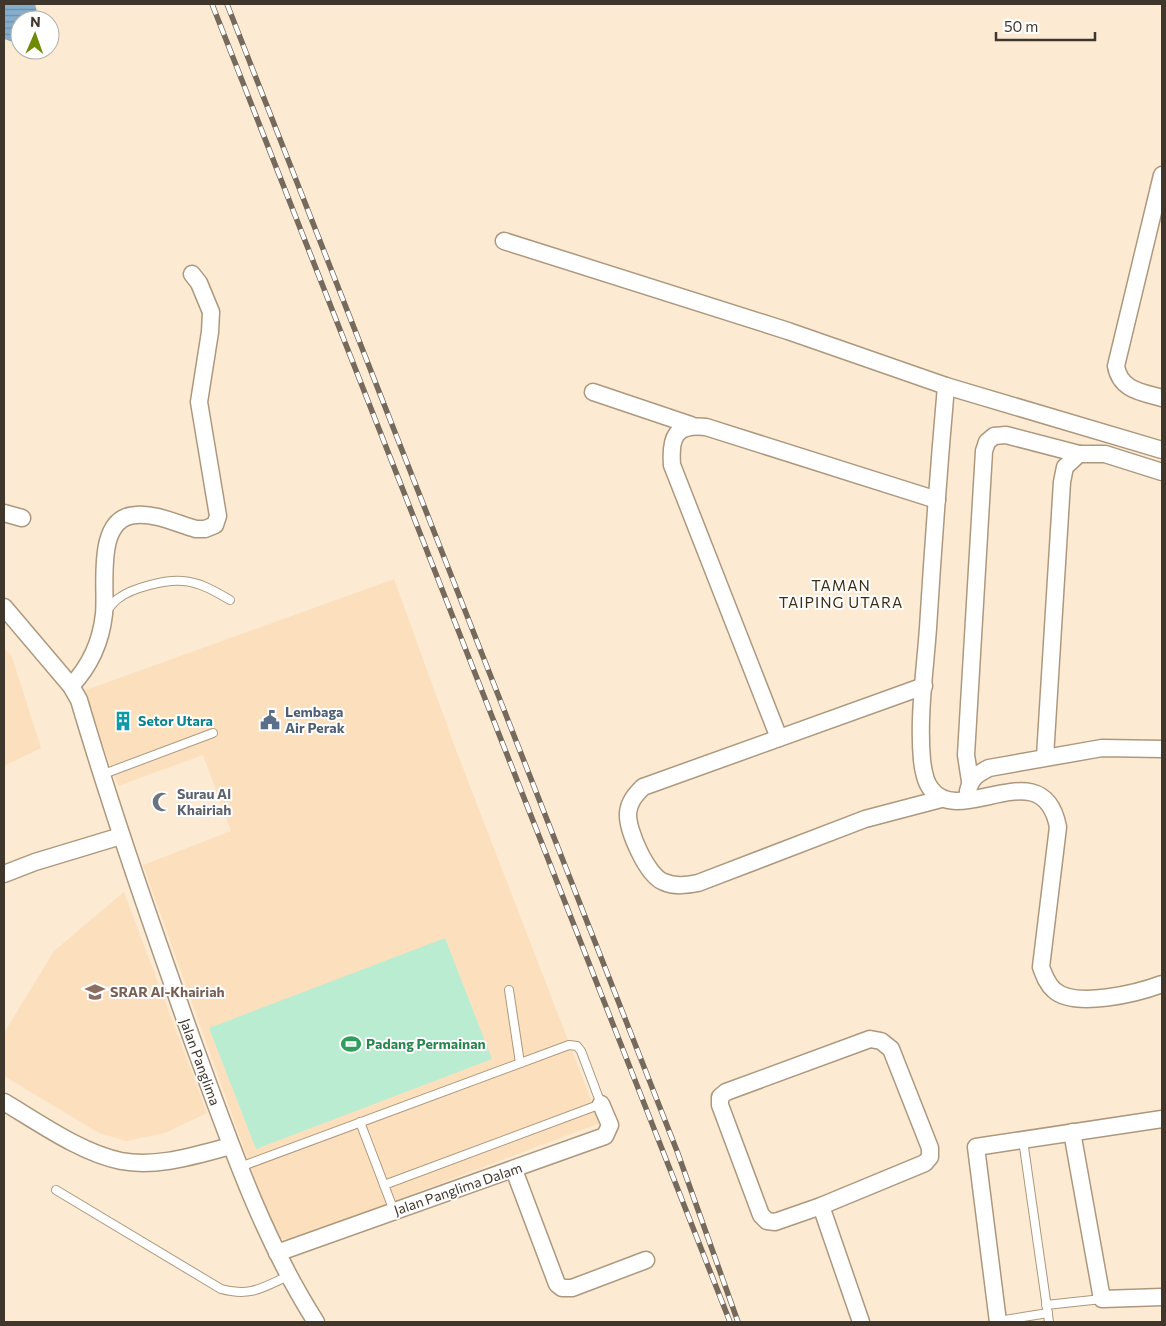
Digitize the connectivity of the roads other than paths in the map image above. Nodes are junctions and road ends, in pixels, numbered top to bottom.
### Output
1 (1162, 175) edge
2 (1157, 217) edge
3 (504, 241) dead end
4 (192, 274) dead end
5 (946, 386) junction
6 (593, 392) dead end
7 (1162, 398) edge
8 (1068, 422) junction
9 (691, 425) junction
10 (1054, 447) junction
11 (1162, 450) edge
12 (1079, 454) junction
13 (1162, 472) edge
14 (936, 500) junction
15 (4, 513) edge
16 (22, 518) dead end
17 (230, 600) dead end
18 (4, 607) edge
19 (104, 613) junction
20 (71, 686) junction
21 (924, 686) junction
22 (213, 733) dead end
23 (779, 738) junction
24 (1162, 748) edge
25 (1046, 757) junction
26 (101, 775) junction
27 (970, 781) junction
28 (942, 799) junction
29 (966, 800) junction
30 (121, 836) junction
31 (4, 874) edge
32 (1162, 984) edge
33 (509, 990) dead end
34 (520, 1064) junction
35 (4, 1102) edge
36 (601, 1104) junction
37 (1162, 1119) edge
38 (360, 1122) junction
39 (1072, 1132) junction
40 (1023, 1140) junction
41 (231, 1146) junction
42 (240, 1167) junction
43 (514, 1170) junction
44 (384, 1186) junction
45 (56, 1190) dead end
46 (820, 1206) junction
47 (394, 1211) junction
48 (277, 1253) junction
49 (646, 1260) dead end
50 (288, 1276) junction
51 (1162, 1297) edge
52 (1102, 1298) junction
53 (1047, 1309) junction
54 (316, 1322) edge
55 (861, 1322) edge
56 (998, 1322) edge
57 (1049, 1322) edge

1 - 2 street
2 - 7 street
3 - 5 street
4 - 19 street
5 - 8 street
5 - 14 street
6 - 9 street
8 - 10 street
8 - 11 street
9 - 14 street
9 - 23 street
10 - 12 street
10 - 27 street
12 - 13 street
12 - 25 street
14 - 21 street
15 - 16 street
17 - 19 lane
18 - 20 street, Jalan Panglima
19 - 20 street
20 - 26 street, Jalan Panglima
21 - 23 street
21 - 28 street
22 - 26 lane
23 - 28 street
24 - 25 street
25 - 27 street
26 - 30 street, Jalan Panglima
27 - 29 street
28 - 29 street
29 - 32 street
30 - 31 street
30 - 41 street, Jalan Panglima
33 - 34 lane
34 - 36 lane
34 - 38 lane
35 - 41 street
36 - 43 street, Jalan Panglima Dalam
36 - 44 lane
37 - 39 street
38 - 42 lane
38 - 44 lane
39 - 40 street
39 - 52 street
40 - 53 lane
40 - 56 street
41 - 42 street, Jalan Panglima
42 - 48 street, Jalan Panglima
43 - 47 street, Jalan Panglima Dalam
43 - 49 street
44 - 47 lane
45 - 50 lane
46 - 46 street
46 - 55 street
47 - 48 street, Jalan Panglima Dalam
48 - 50 street, Jalan Panglima
50 - 54 street, Jalan Panglima
51 - 52 street
52 - 53 lane
53 - 56 lane
53 - 57 lane

